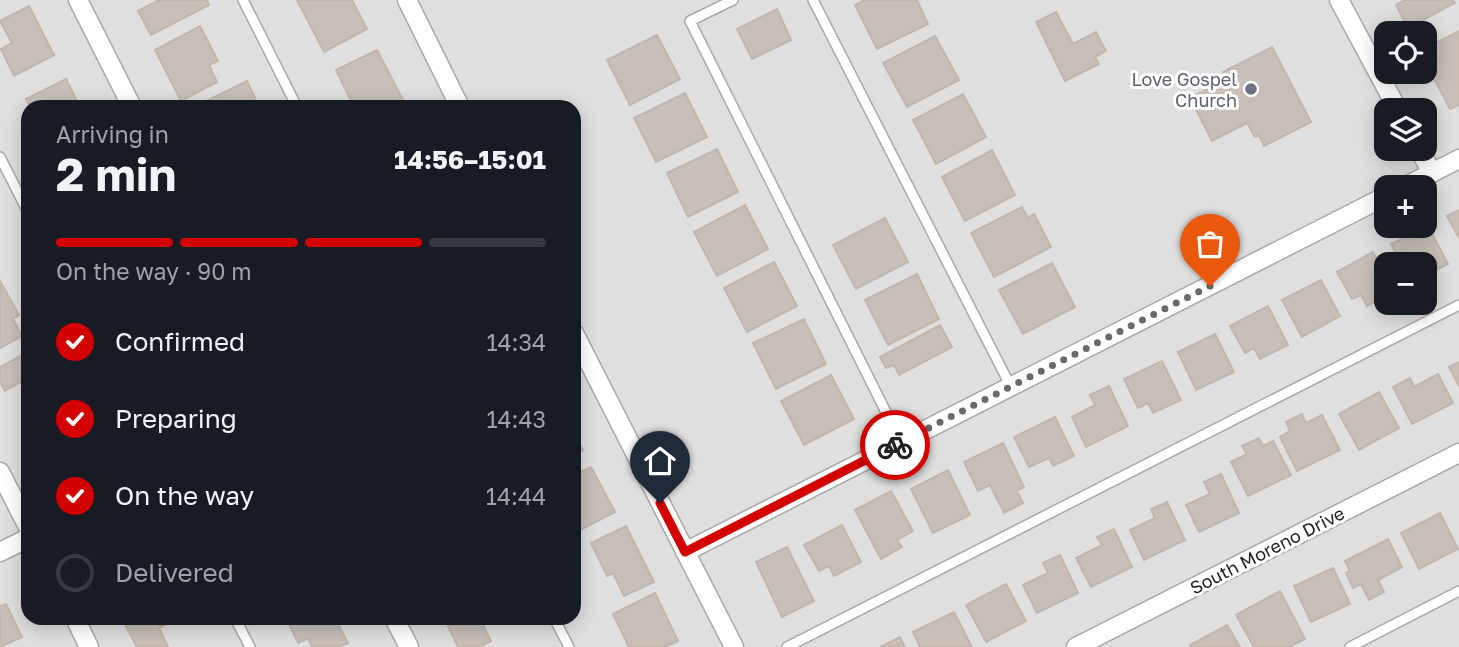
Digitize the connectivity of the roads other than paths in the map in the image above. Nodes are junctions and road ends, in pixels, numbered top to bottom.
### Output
1 (78, 0) edge
2 (243, 0) edge
3 (407, 0) edge
4 (733, 0) edge
5 (813, 0) edge
6 (1339, 0) edge
7 (1392, 98) edge
8 (128, 100) edge
9 (293, 100) edge
10 (457, 100) edge
11 (0, 157) edge
12 (1459, 159) edge
13 (1426, 161) edge
14 (1432, 173) junction
15 (1428, 175) edge
16 (21, 198) edge
17 (1374, 203) edge
18 (1459, 305) edge
19 (581, 347) edge
20 (1011, 387) junction
21 (901, 442) junction
22 (1459, 453) edge
23 (0, 472) edge
24 (21, 513) edge
25 (21, 542) edge
26 (0, 552) edge
27 (685, 552) junction
28 (1459, 591) edge
29 (78, 625) edge
30 (238, 625) edge
31 (398, 625) edge
32 (558, 625) edge
33 (89, 647) edge
34 (250, 647) edge
35 (409, 647) edge
36 (569, 647) edge
37 (734, 647) edge
38 (787, 647) edge
39 (1076, 647) edge
40 (1350, 647) edge

1 - 8 street
2 - 9 lane
3 - 10 street
4 - 21 lane
5 - 20 lane
6 - 7 street
11 - 16 lane
12 - 14 street
13 - 14 street
14 - 15 street
17 - 20 street
18 - 38 lane
19 - 27 street
20 - 21 street
21 - 27 street
22 - 39 street, South Moreno Drive
23 - 24 street
25 - 26 street
27 - 37 street
28 - 40 lane
29 - 33 street
30 - 34 lane
31 - 35 street
32 - 36 lane

